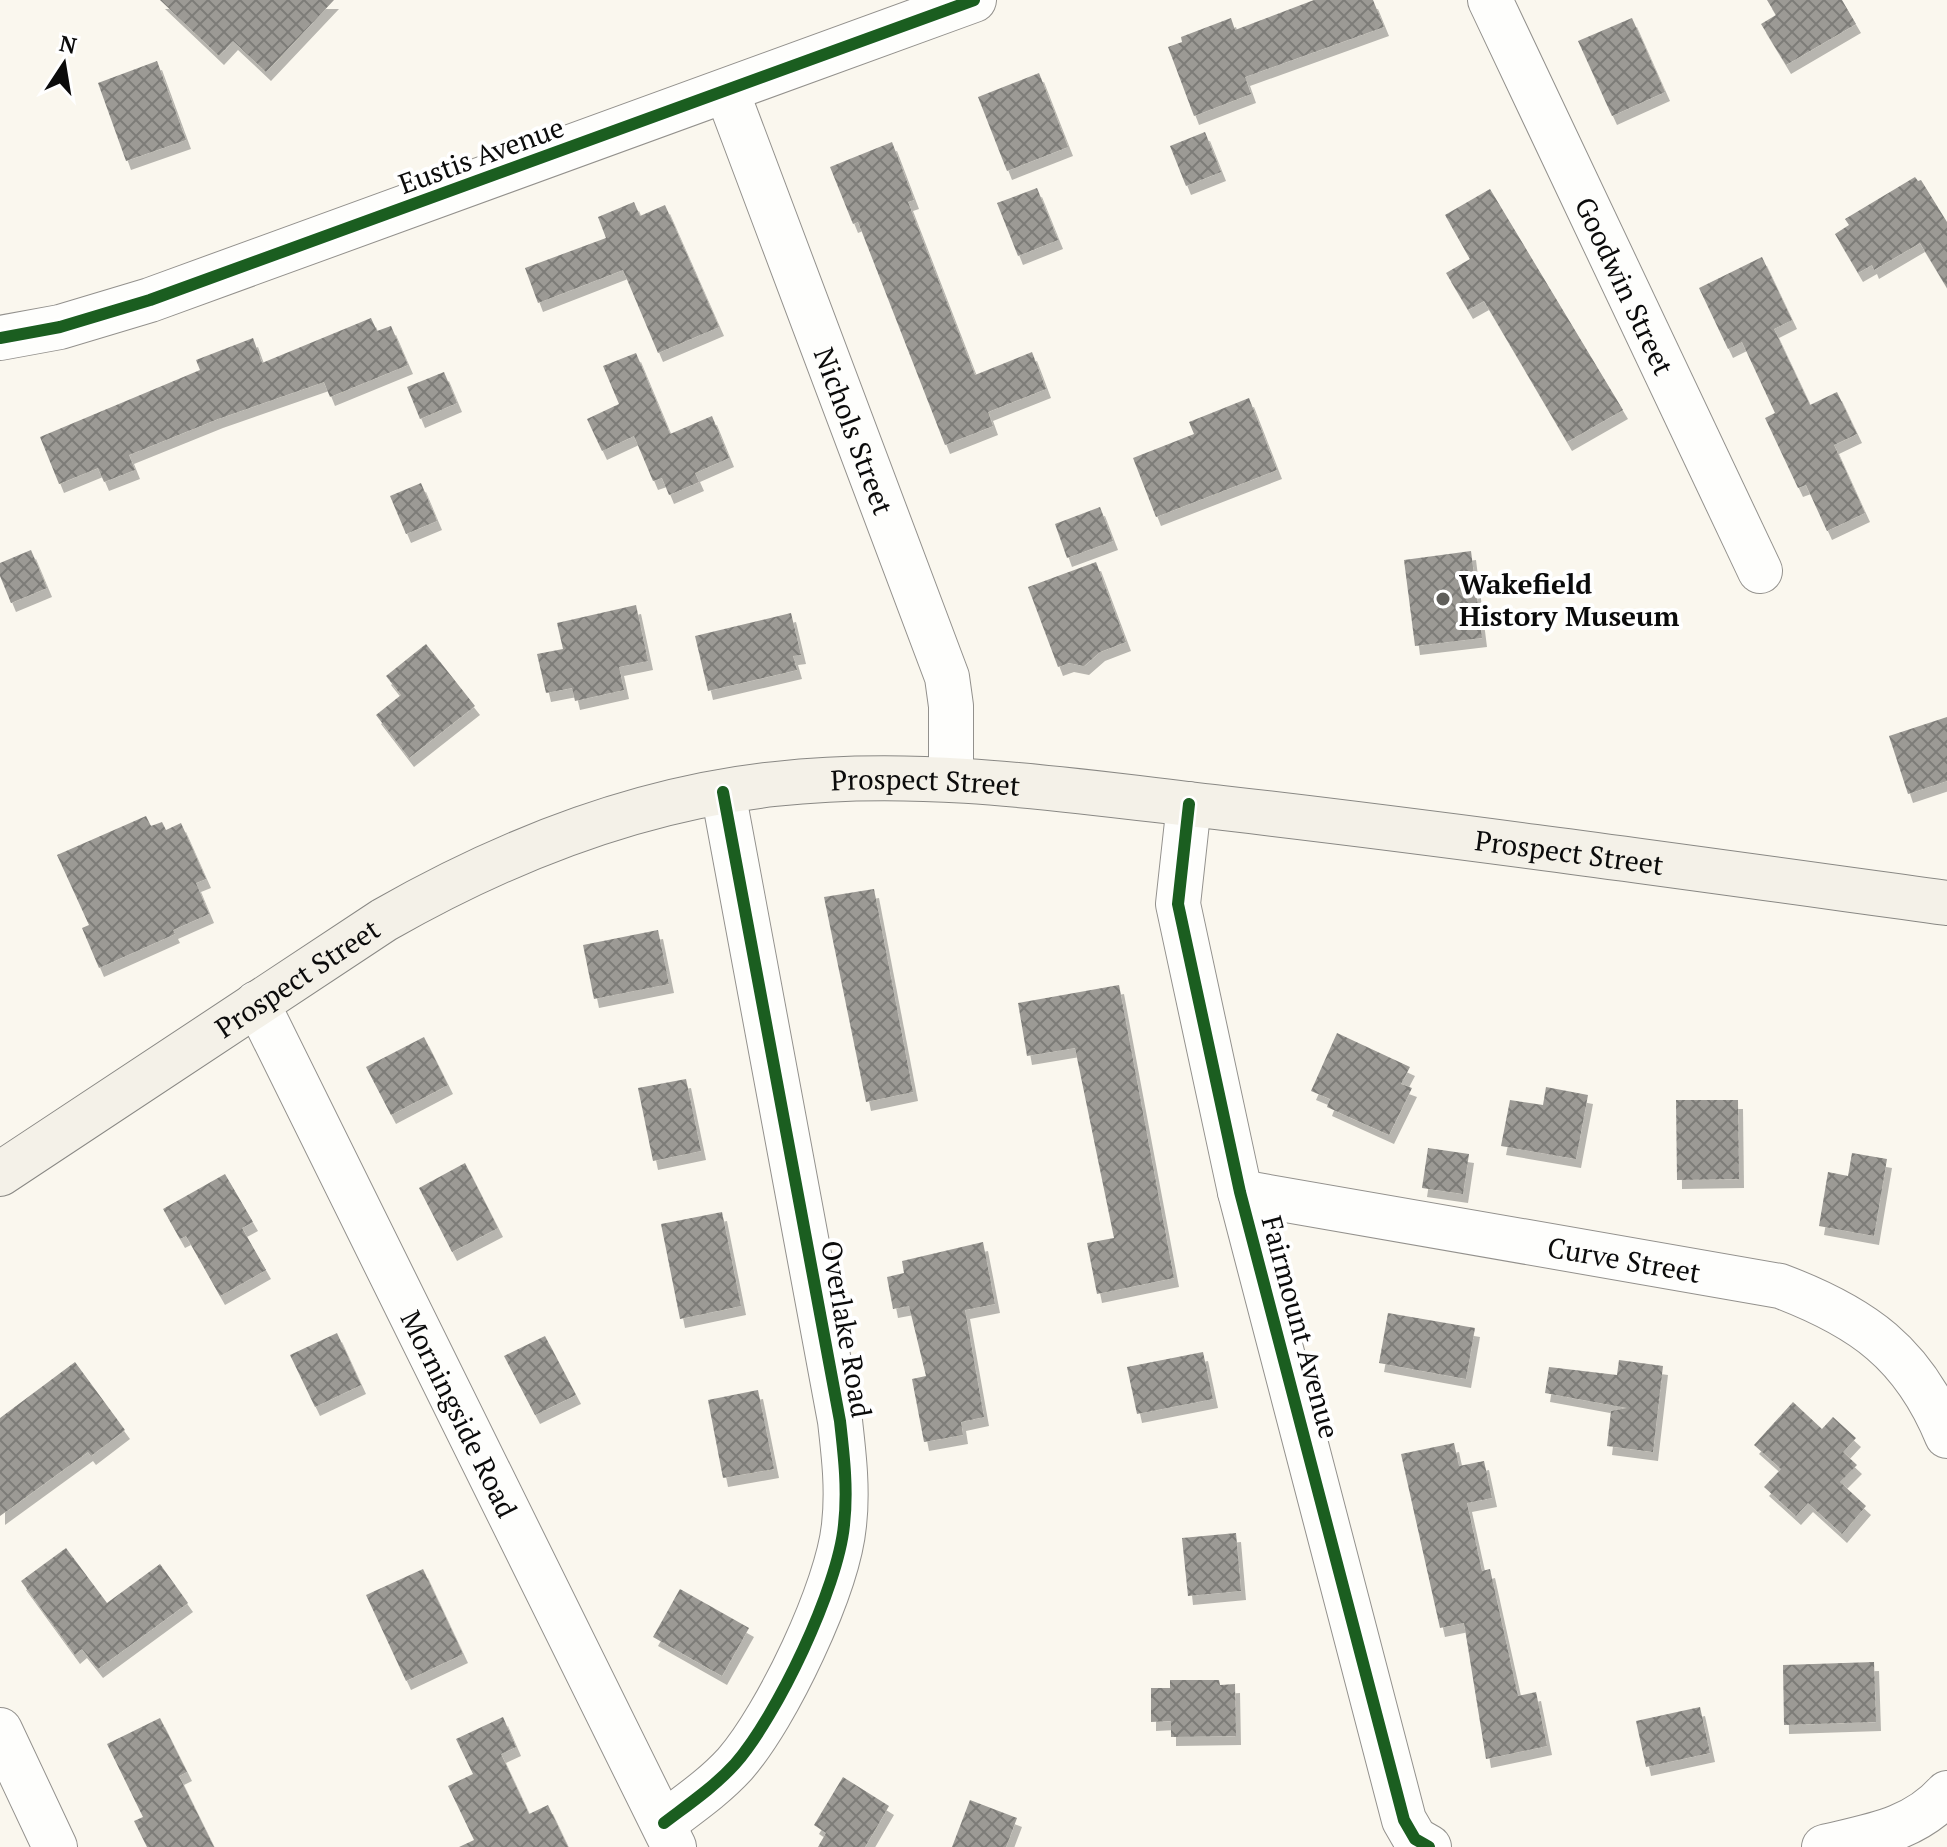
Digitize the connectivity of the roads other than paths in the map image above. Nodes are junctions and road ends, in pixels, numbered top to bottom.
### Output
1 (974, 0) edge
2 (1490, 0) edge
3 (727, 92) junction
4 (0, 338) edge
5 (1760, 571) dead end
6 (951, 777) junction
7 (723, 792) junction
8 (1189, 804) junction
9 (1947, 903) edge
10 (257, 1003) junction
11 (0, 1174) edge
12 (1240, 1192) junction
13 (1947, 1436) edge
14 (0, 1730) edge
15 (1947, 1793) edge
16 (669, 1835) edge
17 (55, 1847) edge
18 (1429, 1847) edge
19 (1824, 1847) edge

1 - 3 street, Eustis Avenue
2 - 5 street, Goodwin Street
3 - 4 street, Eustis Avenue
3 - 6 street, Nichols Street
6 - 7 main road, Prospect Street
6 - 8 main road, Prospect Street
7 - 10 main road, Prospect Street
7 - 16 street, Overlake Road
8 - 9 main road, Prospect Street
8 - 12 street, Fairmount Avenue
10 - 11 main road, Prospect Street
10 - 16 street, Morningside Road
12 - 13 street, Curve Street
12 - 18 street, Fairmount Avenue
14 - 17 street
15 - 19 street

